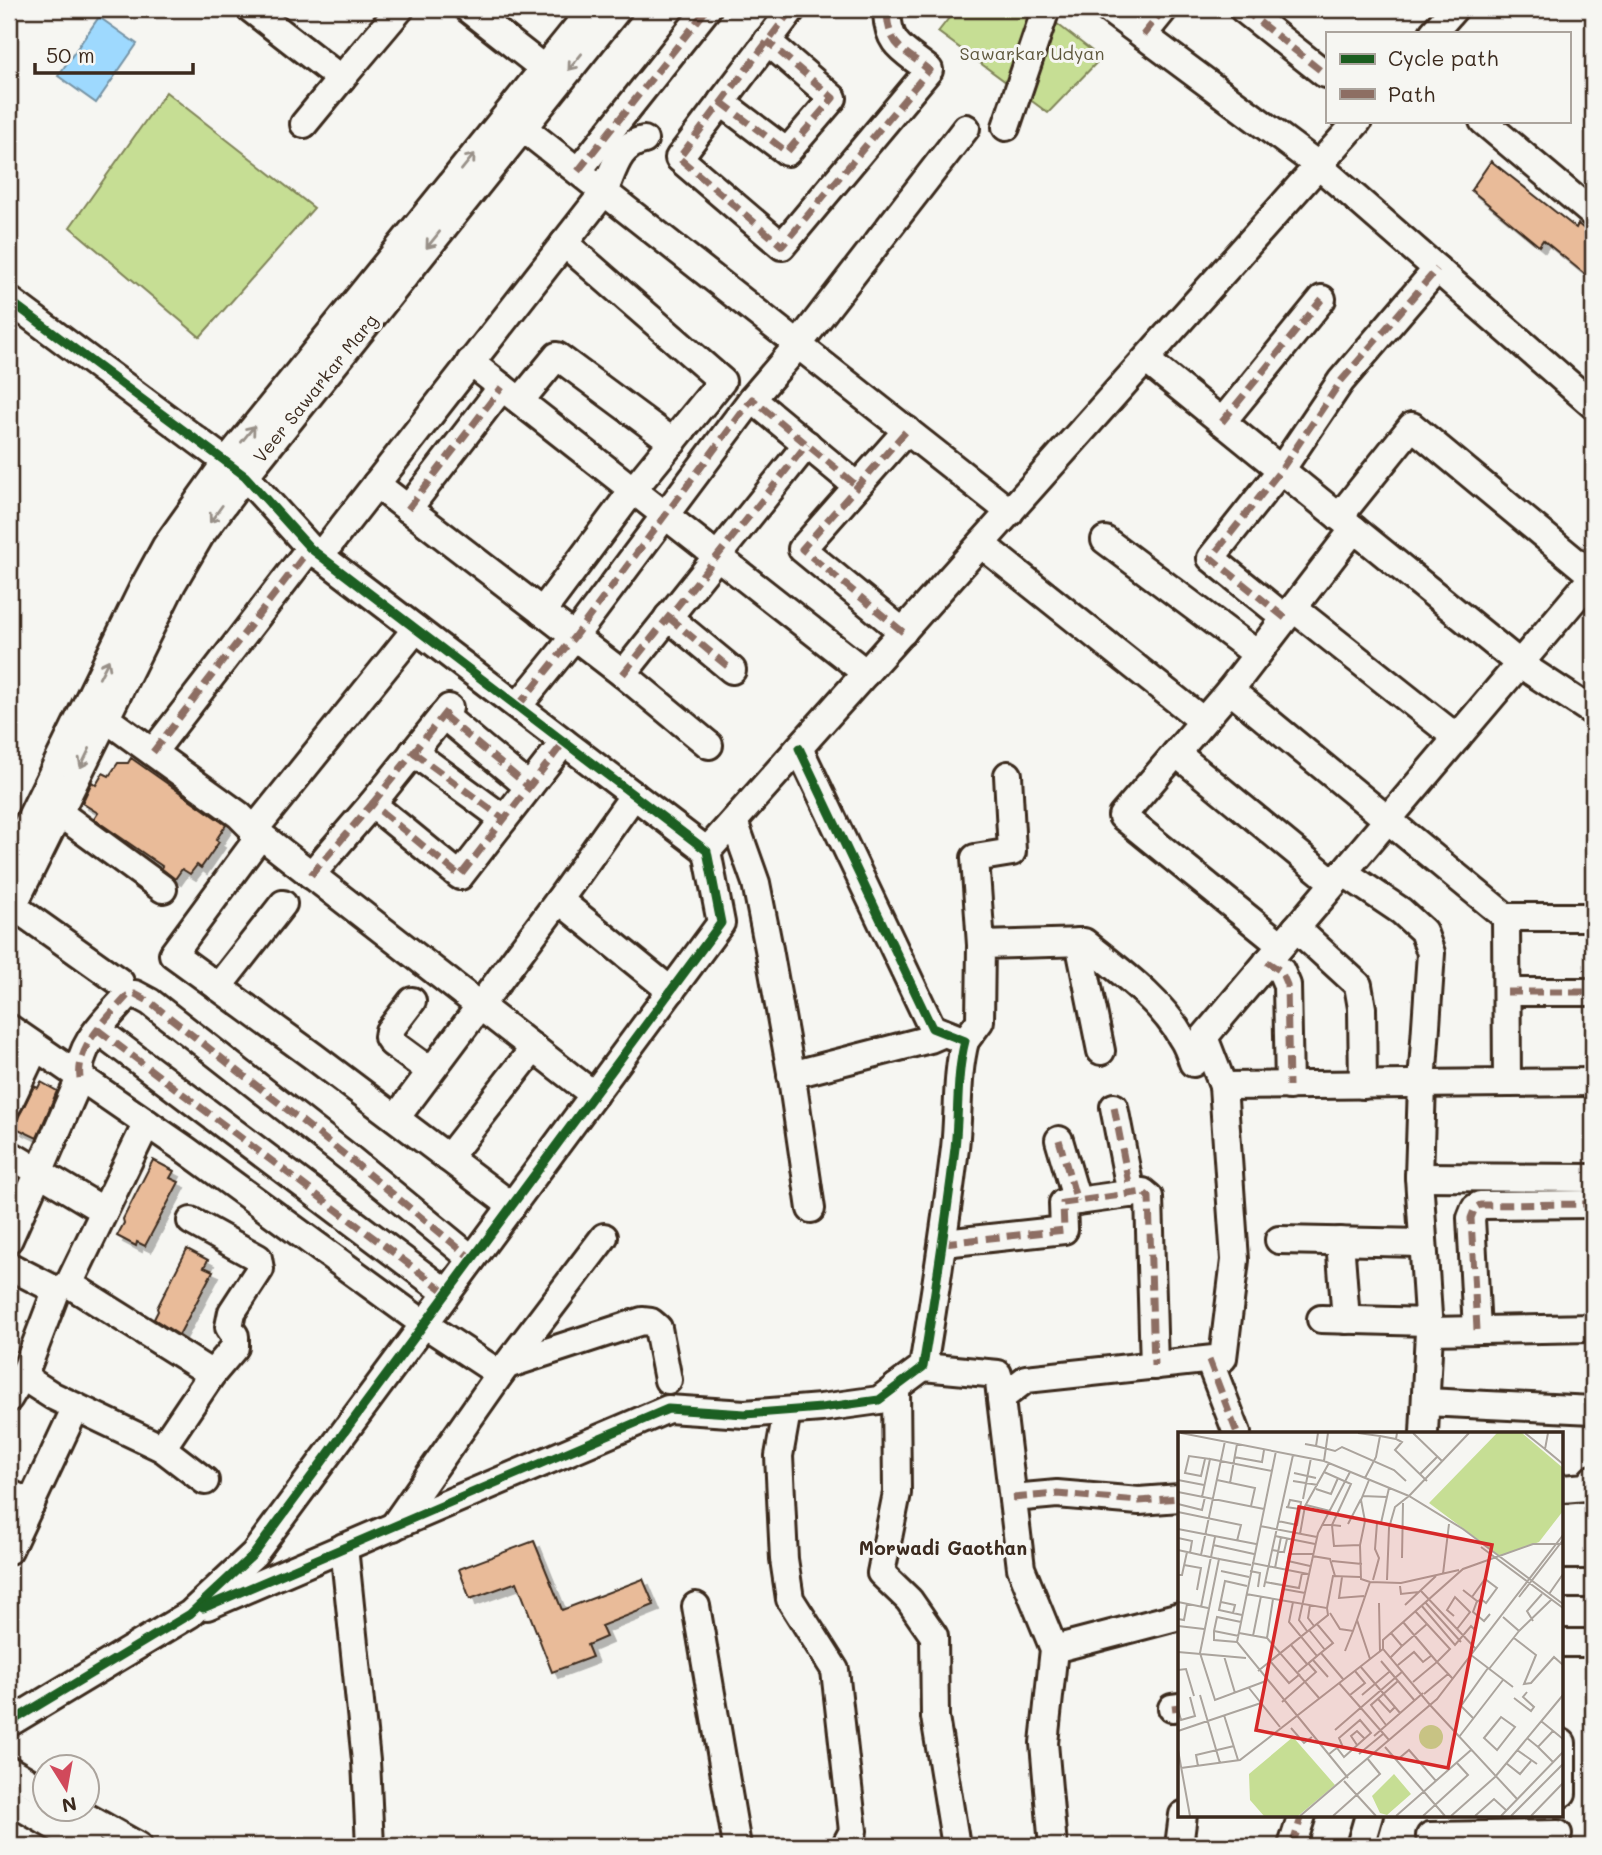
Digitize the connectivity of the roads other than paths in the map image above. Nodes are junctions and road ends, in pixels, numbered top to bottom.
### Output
1 (251, 9) edge
2 (400, 9) edge
3 (468, 9) edge
4 (592, 9) edge
5 (618, 9) edge
6 (707, 9) edge
7 (792, 9) edge
8 (890, 9) edge
9 (1046, 9) edge
10 (1108, 9) edge
11 (1164, 9) edge
12 (1243, 9) edge
13 (1454, 9) edge
14 (1434, 32) edge
15 (1143, 35) junction
16 (767, 41) junction
17 (543, 68) junction
18 (1325, 74) dead end
19 (341, 79) junction
20 (721, 102) junction
21 (1357, 122) edge
22 (1484, 122) edge
23 (304, 124) dead end
24 (1006, 127) dead end
25 (523, 128) junction
26 (966, 128) dead end
27 (644, 140) dead end
28 (1319, 166) junction
29 (578, 171) junction
30 (604, 192) junction
31 (1593, 214) edge
32 (564, 243) junction
33 (1437, 270) junction
34 (1322, 299) dead end
35 (9, 300) edge
36 (799, 345) junction
37 (1146, 360) junction
38 (470, 362) junction
39 (511, 394) junction
40 (752, 399) junction
41 (1593, 405) edge
42 (1222, 422) junction
43 (907, 430) junction
44 (673, 442) junction
45 (807, 444) junction
46 (235, 469) junction
47 (1281, 470) junction
48 (376, 484) junction
49 (856, 486) junction
50 (633, 489) junction
51 (408, 509) junction
52 (1010, 512) junction
53 (666, 515) junction
54 (1346, 523) junction
55 (1105, 540) dead end
56 (981, 544) junction
57 (315, 552) junction
58 (718, 556) junction
59 (1593, 577) edge
60 (542, 612) junction
61 (1289, 613) junction
62 (668, 617) junction
63 (416, 629) junction
64 (903, 632) junction
65 (574, 637) junction
66 (1257, 654) junction
67 (1520, 664) junction
68 (732, 670) dead end
69 (866, 673) junction
70 (623, 674) junction
71 (1230, 690) junction
72 (518, 706) junction
73 (1593, 712) edge
74 (105, 718) junction
75 (1203, 721) junction
76 (1457, 738) junction
77 (564, 742) junction
78 (709, 746) dead end
79 (799, 748) junction
80 (153, 752) junction
81 (413, 752) junction
82 (1176, 753) junction
83 (1008, 775) dead end
84 (529, 787) junction
85 (634, 795) junction
86 (372, 804) junction
87 (58, 812) junction
88 (504, 819) junction
89 (1388, 819) junction
90 (733, 821) junction
91 (254, 830) junction
92 (707, 851) junction
93 (9, 862) edge
94 (311, 875) junction
95 (1339, 878) junction
96 (163, 888) dead end
97 (559, 900) junction
98 (283, 904) dead end
99 (11, 910) edge
100 (1506, 917) junction
101 (1593, 917) edge
102 (1079, 942) junction
103 (981, 945) junction
104 (1282, 945) junction
105 (120, 982) dead end
106 (218, 987) junction
107 (671, 991) junction
108 (1507, 992) junction
109 (1593, 992) edge
110 (412, 1001) dead end
111 (478, 1005) junction
112 (9, 1028) edge
113 (98, 1030) junction
114 (955, 1037) junction
115 (36, 1048) junction
116 (534, 1048) junction
117 (1101, 1051) dead end
118 (1193, 1063) dead end
119 (430, 1071) junction
120 (791, 1074) junction
121 (79, 1078) junction
122 (1593, 1082) edge
123 (1507, 1083) junction
124 (1422, 1084) junction
125 (1363, 1085) junction
126 (1223, 1086) junction
127 (1289, 1086) junction
128 (594, 1095) junction
129 (9, 1103) edge
130 (1114, 1107) dead end
131 (396, 1118) junction
132 (147, 1123) junction
133 (1059, 1140) dead end
134 (9, 1154) edge
135 (449, 1158) junction
136 (39, 1172) junction
137 (1419, 1177) junction
138 (1593, 1178) edge
139 (1131, 1194) junction
140 (1077, 1201) junction
141 (1593, 1204) edge
142 (512, 1206) junction
143 (811, 1209) dead end
144 (104, 1211) junction
145 (191, 1221) dead end
146 (604, 1237) dead end
147 (9, 1239) edge
148 (1279, 1240) dead end
149 (1340, 1241) junction
150 (944, 1243) junction
151 (1423, 1243) junction
152 (472, 1259) junction
153 (9, 1265) edge
154 (447, 1293) junction
155 (424, 1324) junction
156 (1429, 1327) junction
157 (1593, 1328) edge
158 (1477, 1330) junction
159 (1209, 1360) junction
160 (1154, 1366) junction
161 (923, 1367) junction
162 (504, 1369) junction
163 (26, 1370) junction
164 (212, 1374) junction
165 (668, 1380) dead end
166 (896, 1387) junction
167 (9, 1398) edge
168 (1001, 1398) junction
169 (1426, 1402) junction
170 (76, 1406) junction
171 (1593, 1410) edge
172 (787, 1411) junction
173 (1237, 1432) edge
174 (1424, 1432) edge
175 (162, 1448) junction
176 (1593, 1479) edge
177 (205, 1481) dead end
178 (1564, 1489) edge
179 (1013, 1498) junction
180 (1178, 1498) edge
181 (20, 1499) edge
182 (393, 1527) junction
183 (344, 1547) junction
184 (9, 1550) edge
185 (1564, 1584) edge
186 (1593, 1584) edge
187 (696, 1605) dead end
188 (190, 1614) junction
189 (1178, 1617) edge
190 (1564, 1643) edge
191 (1593, 1643) edge
192 (1054, 1649) junction
193 (9, 1723) edge
194 (9, 1770) edge
195 (32, 1784) edge
196 (9, 1801) edge
197 (1183, 1816) edge
198 (1302, 1816) edge
199 (1370, 1816) edge
200 (99, 1824) edge
201 (1429, 1832) edge
202 (1558, 1832) edge
203 (88, 1846) edge
204 (138, 1846) edge
205 (370, 1846) edge
206 (737, 1846) edge
207 (845, 1846) edge
208 (956, 1846) edge
209 (1052, 1846) edge
210 (1179, 1846) edge
211 (1293, 1846) edge
212 (1360, 1846) edge

1 - 19 street
2 - 19 street
3 - 17 street
4 - 17 street, Veer Sawarkar Marg
5 -> 25 street, Veer Sawarkar Marg
6 - 29 street
7 - 16 street
8 - 20 street
9 - 24 street
10 - 15 street
11 - 15 street
12 - 18 street
13 - 14 street
15 - 28 street
16 - 20 street
16 - 20 street
46 -> 17 street, Veer Sawarkar Marg
19 - 23 street
21 - 28 street
22 - 31 street
25 - 29 street
25 -> 46 street, Veer Sawarkar Marg
26 - 36 street
27 - 30 street
28 - 33 street
28 - 37 street
29 - 30 street
30 - 32 street
30 - 36 street
32 - 38 street
32 - 44 street
33 - 41 street
33 - 47 street
34 - 42 street
35 - 46 street
36 - 40 street
36 - 43 street
37 - 42 street
37 - 52 street
38 - 39 street
38 - 48 street
39 - 44 street
39 - 50 street
39 - 51 street
40 - 45 street
40 - 53 street
42 - 47 street
43 - 49 street
43 - 52 street
44 - 50 street
45 - 49 street
45 - 58 street
46 - 57 street
46 -> 74 street, Veer Sawarkar Marg
93 -> 46 street, Veer Sawarkar Marg
47 - 54 street
47 - 61 street
48 - 51 street
48 - 57 street
49 - 64 street
50 - 53 street
50 - 60 street
51 - 60 street
52 - 56 street
53 - 58 street
53 - 65 street
54 - 59 street
54 - 61 street
54 - 67 street
55 - 66 street
56 - 64 street
56 - 75 street
57 - 63 street
57 - 80 street
58 - 62 street
58 - 69 street
59 - 67 street
60 - 65 street
61 - 66 street
61 - 76 street
62 - 68 street
62 - 70 street
63 - 72 street
63 - 91 street
64 - 69 street
65 - 70 street
65 - 72 street
66 - 71 street
67 - 73 street
67 - 76 street
69 - 79 street
70 - 78 street
71 - 75 street
71 - 89 street
72 - 77 street
74 - 80 street
74 -> 87 street, Veer Sawarkar Marg
75 - 82 street
76 - 89 street
77 - 84 street
77 - 85 street
79 - 90 street
79 - 114 street
80 - 91 street
81 - 84 street
81 - 86 street
81 - 88 street
82 - 95 street
82 - 104 street
83 - 103 street
84 - 88 street
85 - 92 street
85 - 97 street
86 - 88 street
86 - 94 street
87 - 96 street
87 - 99 street, Veer Sawarkar Marg
89 - 95 street
89 - 100 street
90 - 92 street
90 - 120 street
91 - 94 street
91 - 106 street
92 - 107 street
94 - 111 street
95 - 104 street
95 - 124 street
97 - 107 street
97 - 111 street
98 - 106 street
99 - 105 street
100 - 101 street
100 - 108 street
102 - 103 street
102 - 117 street
102 - 118 street
103 - 114 street
104 - 125 street
104 - 126 street
104 - 127 street
106 - 131 street
107 - 128 street
108 - 109 street
108 - 123 street
110 - 119 street
111 - 116 street
111 - 119 street
112 - 115 street
113 - 121 street
113 - 152 street
113 - 154 street
114 - 120 street
114 - 150 street
115 - 121 street
115 - 129 street
116 - 128 street
116 - 135 street
119 - 131 street
120 - 143 street
121 - 132 street
121 - 136 street
122 - 123 street
123 - 124 street
124 - 125 street
124 - 137 street
125 - 127 street
126 - 127 street
126 - 159 street
128 - 142 street
130 - 139 street
131 - 135 street
132 - 144 street
132 - 155 street
133 - 140 street
134 - 136 street
135 - 142 street
136 - 144 street
136 - 147 street
137 - 138 street
137 - 151 street
139 - 140 street
139 - 160 street
140 - 150 street
141 - 158 street
142 - 152 street
144 - 164 street
145 - 164 street
146 - 162 street
148 - 149 street
149 - 151 street
149 - 156 street
150 - 161 street
151 - 156 street
152 - 154 street
153 - 163 street
154 - 155 street
155 - 162 street
155 - 188 street
156 - 158 street
156 - 169 street
157 - 158 street
159 - 160 street
159 - 173 street
160 - 168 street
161 - 166 street
161 - 168 street
162 - 165 street
162 - 182 street
163 - 167 street
163 - 170 street
164 - 175 street
166 - 172 street
166 - 208 street
168 - 179 street
169 - 171 street
169 - 174 street
170 - 175 street
170 - 181 street
172 - 182 street
172 - 207 street
175 - 177 street
176 - 178 street
179 - 180 street
179 - 192 street
181 - 184 street
182 - 183 street
183 - 188 street
183 - 205 street
185 - 186 street
187 - 206 street
188 - 193 street
189 - 192 street
190 - 191 street
192 - 209 street
194 - 195 street
196 - 203 street
197 - 210 street
198 - 211 street
199 - 212 street
200 - 204 street
201 - 202 street

